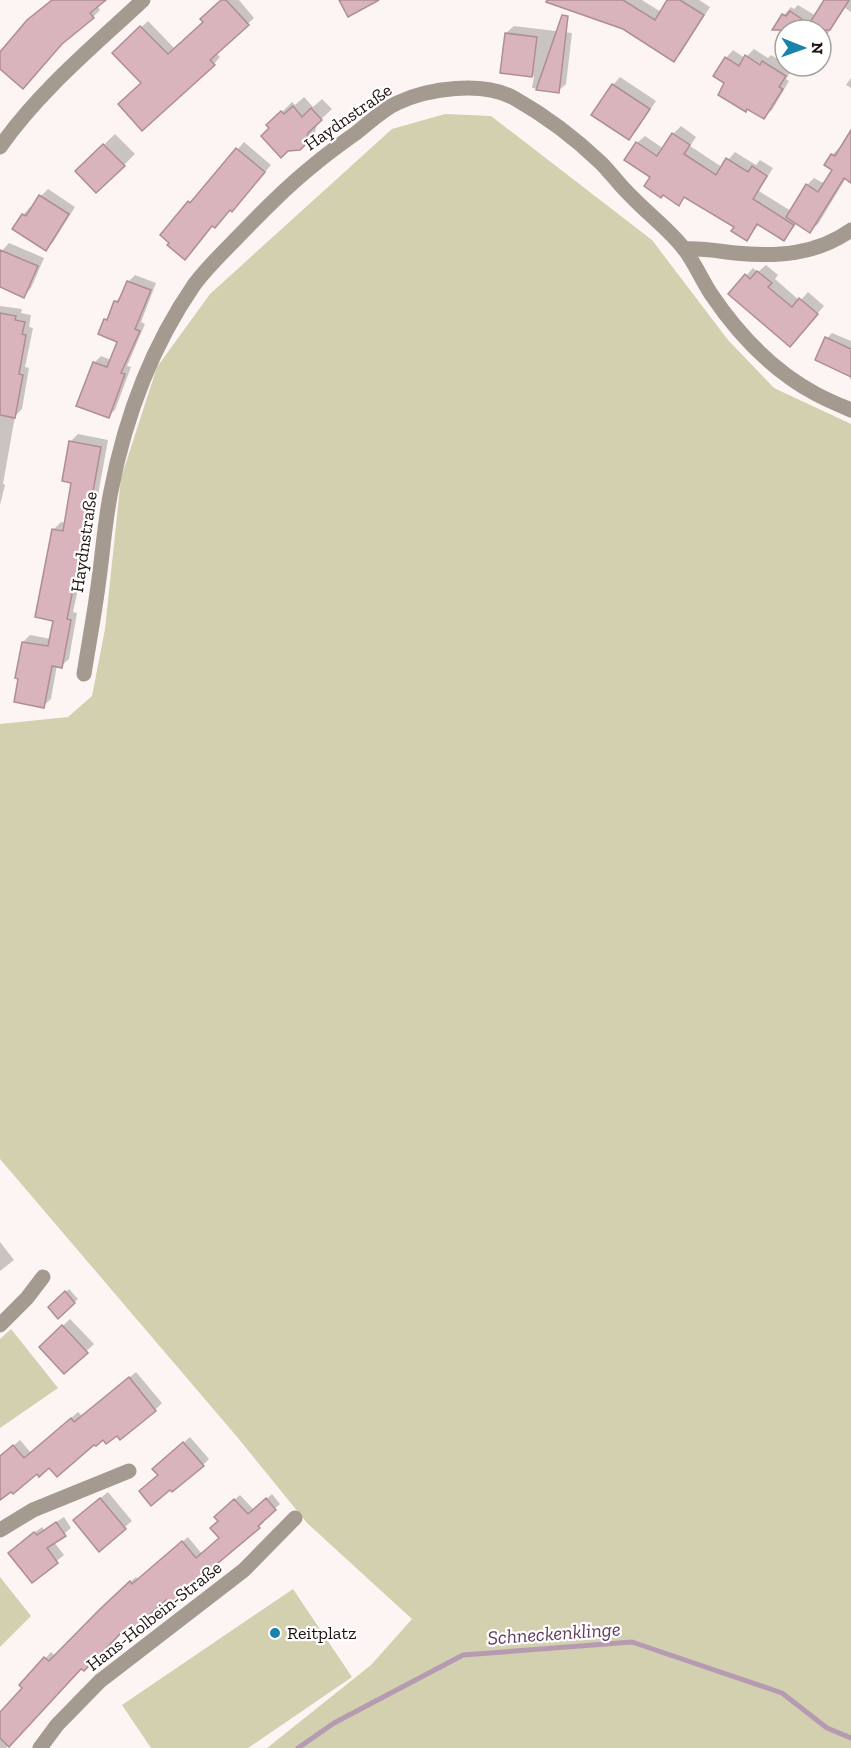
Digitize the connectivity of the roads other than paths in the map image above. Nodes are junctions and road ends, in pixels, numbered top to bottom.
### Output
1 (143, 0) edge
2 (0, 147) edge
3 (851, 230) edge
4 (684, 249) junction
5 (851, 410) edge
6 (84, 674) dead end
7 (43, 1277) dead end
8 (0, 1325) edge
9 (129, 1471) dead end
10 (295, 1518) dead end
11 (0, 1530) edge
12 (40, 1748) edge

1 - 2 street
3 - 4 street
4 - 5 street, Haydnstraße
4 - 6 street, Haydnstraße
7 - 8 street
9 - 11 street
10 - 12 street, Hans-Holbein-Straße

